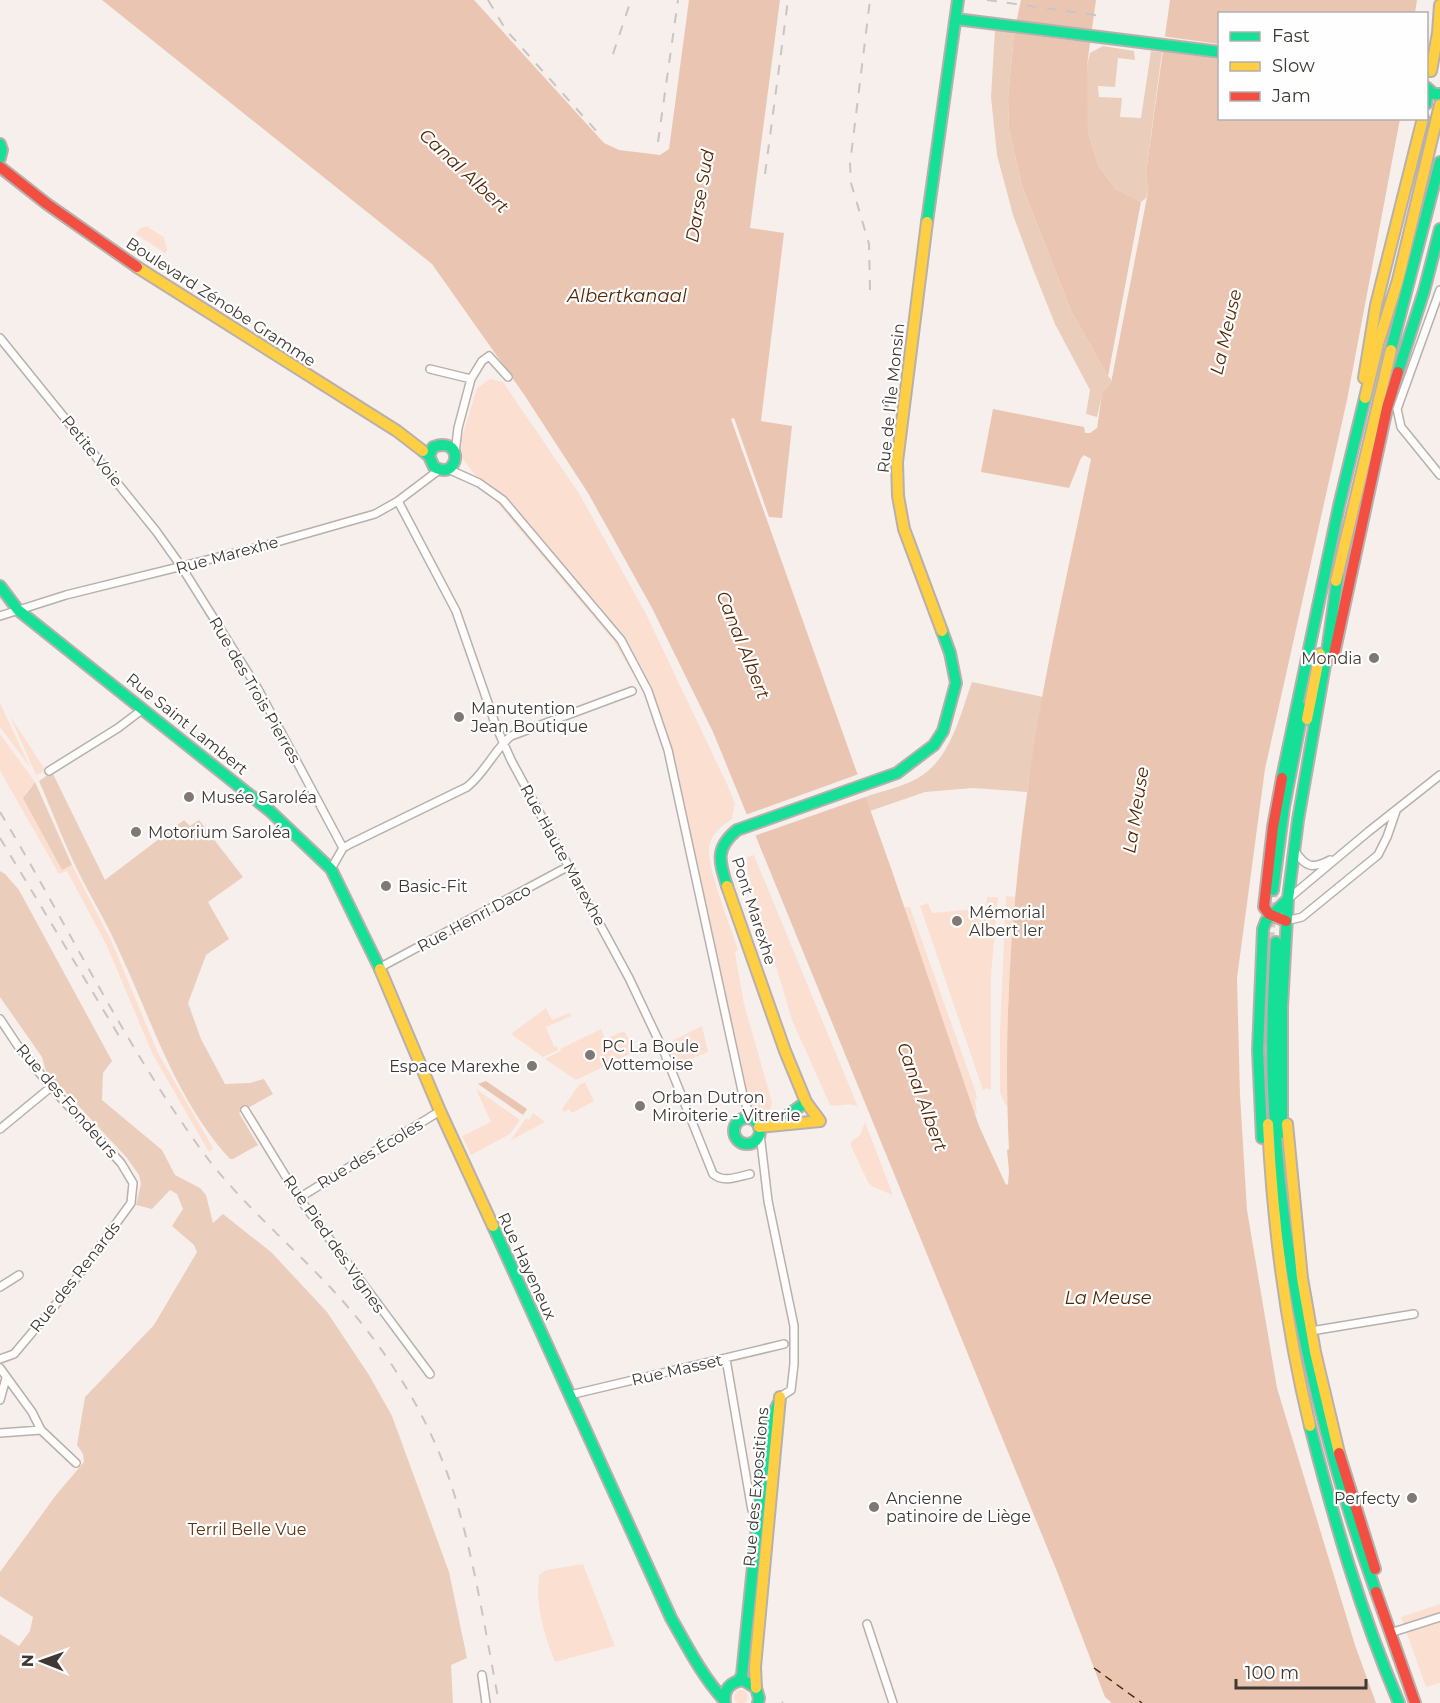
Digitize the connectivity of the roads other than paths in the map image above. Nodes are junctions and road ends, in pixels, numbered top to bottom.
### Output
1 (958, 0) edge
2 (1440, 5) edge
3 (956, 19) junction
4 (1218, 52) edge
5 (1432, 72) edge
6 (1440, 105) edge
7 (1422, 120) edge
8 (0, 144) edge
9 (0, 158) edge
10 (1440, 162) edge
11 (0, 167) edge
12 (1440, 229) edge
13 (1398, 280) junction
14 (1440, 290) edge
15 (0, 338) edge
16 (430, 369) dead end
17 (508, 377) dead end
18 (471, 379) junction
19 (458, 428) junction
20 (446, 444) junction
21 (1352, 452) junction
22 (455, 453) junction
23 (437, 464) junction
24 (1440, 475) edge
25 (398, 501) junction
26 (181, 566) junction
27 (1338, 575) junction
28 (0, 586) edge
29 (18, 610) junction
30 (0, 616) edge
31 (632, 691) dead end
32 (143, 709) junction
33 (1316, 722) junction
34 (503, 743) junction
35 (49, 771) dead end
36 (1440, 775) edge
37 (867, 784) joint
38 (1397, 809) junction
39 (343, 848) junction
40 (1294, 850) junction
41 (1338, 856) junction
42 (568, 866) junction
43 (331, 869) junction
44 (1288, 899) junction
45 (1272, 916) junction
46 (1287, 921) junction
47 (379, 968) junction
48 (0, 1019) edge
49 (51, 1087) junction
50 (1283, 1097) junction
51 (806, 1102) junction
52 (245, 1110) dead end
53 (440, 1111) junction
54 (776, 1124) junction
55 (757, 1126) junction
56 (0, 1129) edge
57 (750, 1174) dead end
58 (133, 1183) joint
59 (1271, 1194) junction
60 (299, 1198) junction
61 (1289, 1246) junction
62 (19, 1275) dead end
63 (0, 1287) edge
64 (1414, 1314) dead end
65 (1311, 1331) junction
66 (784, 1344) dead end
67 (0, 1359) edge
68 (726, 1359) junction
69 (0, 1368) edge
70 (430, 1374) dead end
71 (6, 1378) junction
72 (570, 1395) junction
73 (780, 1397) junction
74 (0, 1400) edge
75 (41, 1430) junction
76 (0, 1433) edge
77 (76, 1463) dead end
78 (759, 1516) junction
79 (1344, 1548) junction
80 (1377, 1595) junction
81 (1440, 1617) edge
82 (867, 1624) dead end
83 (1390, 1633) junction
84 (703, 1672) junction
85 (482, 1675) dead end
86 (736, 1681) junction
87 (756, 1688) junction
88 (724, 1701) edge
89 (486, 1703) edge
90 (758, 1703) edge
91 (893, 1703) edge
92 (1399, 1703) edge
93 (1415, 1703) edge

1 - 3 main road, Rue de l'Île Monsin
2 - 5 main road
3 - 4 main road
3 - 37 main road, Rue de l'Île Monsin
6 - 13 main road
7 - 21 main road
8 - 9 main road
10 - 27 main road
11 - 23 main road, Boulevard Zénobe Gramme
12 - 33 main road
13 - 21 main road
13 - 27 main road
14 - 24 street
15 - 26 street, Petite Voie
16 - 18 street
17 - 18 street
18 - 19 street
19 - 20 street
19 - 22 street
20 - 22 main road
20 - 23 main road
21 - 45 main road
22 - 23 main road
23 - 25 street, Rue Marexhe
23 - 55 street
25 - 26 street, Rue Marexhe
25 - 34 street, Rue Haute Marexhe
26 - 29 street, Rue Marexhe
26 - 39 street, Rue des Trois Pierres
27 - 33 main road
28 - 29 main road, Rue Saint Lambert
29 - 30 street, Rue Marexhe
29 - 32 main road, Rue Saint Lambert
31 - 34 street
32 - 35 street
32 - 43 main road, Rue Saint Lambert
33 - 40 main road
34 - 39 street
34 - 42 street, Rue Haute Marexhe
36 - 38 street
37 - 51 main road, Pont Marexhe
38 - 41 street
38 - 46 street
39 - 43 street
40 - 41 street
40 - 44 main road
41 - 44 street
42 - 47 street, Rue Henri Daco
42 - 57 street, Rue Haute Marexhe
43 - 47 main road, Rue Hayeneux
44 - 45 main road
44 - 46 main road
45 - 46 main road
45 - 59 main road
46 - 50 main road
47 - 53 main road, Rue Hayeneux
48 - 49 street, Rue des Fondeurs
49 - 56 street
49 - 58 street, Rue des Fondeurs
50 - 61 main road
50 - 65 main road
51 - 54 main road
51 - 54 main road, Pont Marexhe
52 - 60 street, Rue Pied des Vignes
53 - 60 street, Rue des Écoles
53 - 72 main road, Rue Hayeneux
54 - 55 main road
55 - 73 street
58 - 67 street, Rue des Renards
59 - 61 main road
59 - 79 main road
60 - 70 street, Rue Pied des Vignes
61 - 80 main road
62 - 63 street
64 - 65 street
65 - 80 main road
66 - 68 street, Rue Masset
68 - 72 street, Rue Masset
68 - 78 street
69 - 71 street
71 - 74 street
71 - 75 street
72 - 84 main road, Rue Hayeneux
73 - 78 main road, Rue des Expositions
73 - 87 main road, Rue des Expositions
75 - 76 street
75 - 77 street
78 - 86 main road, Rue des Expositions
79 - 83 main road
79 - 92 main road
80 - 83 main road
81 - 83 street
82 - 91 street
83 - 93 main road
84 - 86 main road
84 - 88 main road, Rue Hayeneux
85 - 89 street
86 - 87 main road
86 - 88 main road, Rue des Expositions
87 - 90 main road, Rue des Expositions

